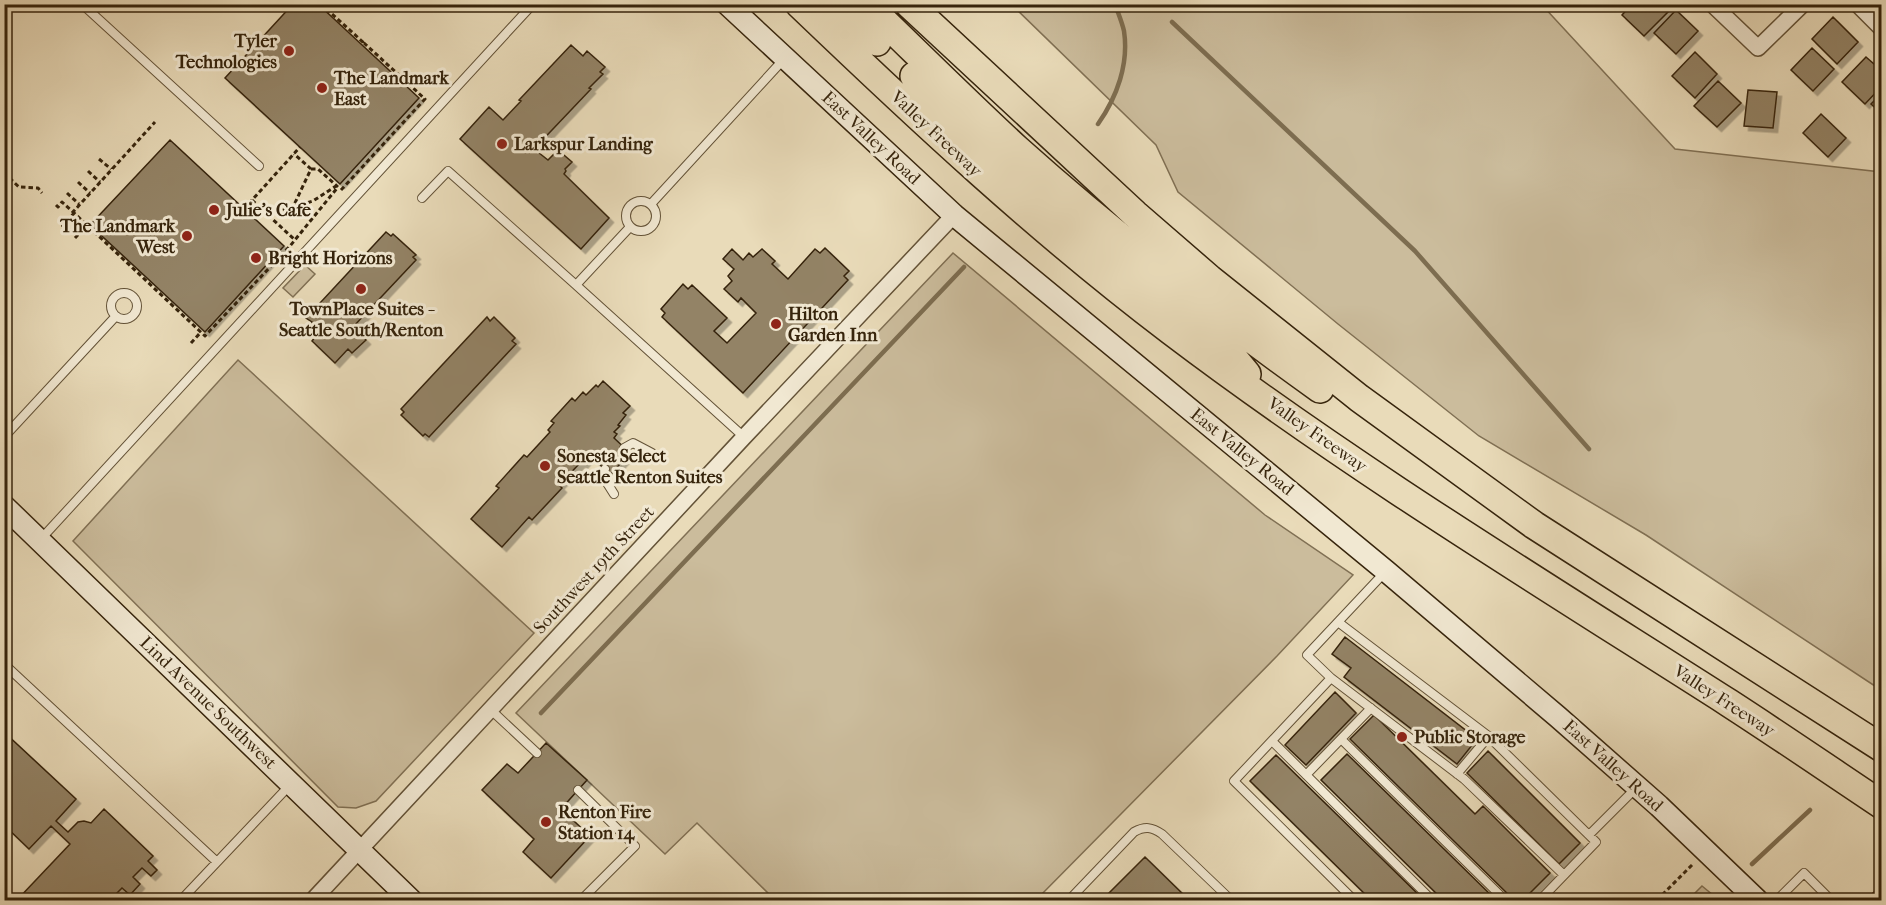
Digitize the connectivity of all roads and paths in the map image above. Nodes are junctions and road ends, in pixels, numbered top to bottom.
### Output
1 (82, 4) edge
2 (321, 4) edge
3 (533, 4) edge
4 (727, 4) edge
5 (799, 4) edge
6 (838, 4) edge
7 (866, 4) edge
8 (909, 4) edge
9 (1712, 4) edge
10 (1803, 4) edge
11 (1857, 4) edge
12 (1881, 29) edge
13 (785, 58) junction
14 (155, 122) dead end
15 (300, 147) dead end
16 (294, 154) junction
17 (99, 159) dead end
18 (259, 166) dead end
19 (310, 169) junction
20 (112, 170) junction
21 (88, 171) dead end
22 (4, 173) edge
23 (78, 182) dead end
24 (100, 182) junction
25 (339, 189) junction
26 (42, 193) dead end
27 (67, 193) dead end
28 (90, 193) junction
29 (422, 198) dead end
30 (252, 200) junction
31 (651, 204) junction
32 (56, 205) dead end
33 (80, 205) junction
34 (293, 207) junction
35 (244, 208) dead end
36 (73, 212) junction
37 (268, 215) junction
38 (954, 215) junction
39 (87, 225) junction
40 (62, 227) dead end
41 (630, 227) junction
42 (75, 238) dead end
43 (295, 240) junction
44 (576, 285) junction
45 (116, 316) dead end
46 (201, 332) junction
47 (191, 343) dead end
48 (1273, 405) junction
49 (4, 437) edge
50 (744, 437) junction
51 (624, 448) dead end
52 (652, 453) dead end
53 (605, 469) dead end
54 (614, 494) dead end
55 (7, 514) edge
56 (1534, 525) junction
57 (39, 541) junction
58 (1386, 571) junction
59 (1338, 622) junction
60 (4, 664) edge
61 (1331, 678) junction
62 (1371, 708) junction
63 (491, 710) junction
64 (1489, 736) junction
65 (1341, 739) junction
66 (1272, 741) junction
67 (1881, 748) edge
68 (537, 753) dead end
69 (1457, 774) junction
70 (1306, 775) junction
71 (291, 784) junction
72 (1638, 787) junction
73 (578, 790) dead end
74 (1881, 805) edge
75 (1589, 835) junction
76 (360, 850) junction
77 (1705, 851) junction
78 (217, 862) junction
79 (1564, 875) junction
80 (181, 900) edge
81 (313, 900) edge
82 (411, 900) edge
83 (582, 900) edge
84 (1069, 900) edge
85 (1231, 900) edge
86 (1354, 900) edge
87 (1432, 900) edge
88 (1505, 900) edge
89 (1540, 900) edge
90 (1657, 900) edge
91 (1757, 900) edge
92 (1778, 900) edge
93 (1831, 900) edge

1 - 18 lane
2 - 25 path
3 - 57 lane
4 - 13 street, East Valley Road
5 - 48 highway, Valley Freeway
6 - 48 highway
7 - 56 highway
8 - 56 highway
9 - 10 street
11 - 12 street
13 - 31 lane
13 - 38 street, East Valley Road
14 - 20 path
15 - 16 path
16 - 19 path
16 - 30 path
17 - 20 path
19 - 25 path
19 - 34 path
20 - 24 path
21 - 24 path
22 - 26 path
23 - 28 path
24 - 28 path
25 - 34 path
25 - 43 path
27 - 33 path
28 - 33 path
29 - 44 lane
30 - 35 path
30 - 37 path
31 - 41 lane
31 - 41 lane
32 - 36 path
33 - 36 path
34 - 37 path
36 - 39 path
36 - 40 path
37 - 43 path
38 - 50 street, Southwest 19th Street
38 - 58 street, East Valley Road
39 - 42 path
39 - 46 path
41 - 44 lane
43 - 46 path
44 - 50 lane
45 - 49 lane
46 - 47 path
48 - 74 highway, Valley Freeway
50 - 63 street, Southwest 19th Street
51 - 52 lane
53 - 54 lane
55 - 57 street, Lind Avenue Southwest
56 - 67 highway
57 - 71 street, Lind Avenue Southwest
58 - 59 lane
58 - 72 street, East Valley Road
59 - 61 lane
59 - 64 lane
60 - 78 lane
61 - 62 lane
61 - 66 lane
62 - 65 lane
62 - 69 lane
63 - 68 lane
63 - 76 street, Southwest 19th Street
64 - 69 lane
64 - 75 lane
65 - 70 lane
65 - 88 lane
66 - 70 lane
66 - 86 lane
69 - 79 lane
70 - 87 lane
71 - 76 street, Lind Avenue Southwest
71 - 78 lane
72 - 75 lane
72 - 77 street, East Valley Road
73 - 83 lane
75 - 79 lane
76 - 81 street, Southwest 19th Street
76 - 82 street, Lind Avenue Southwest
77 - 90 path
77 - 91 street, East Valley Road
78 - 80 lane
79 - 89 lane
84 - 85 lane
92 - 93 lane

